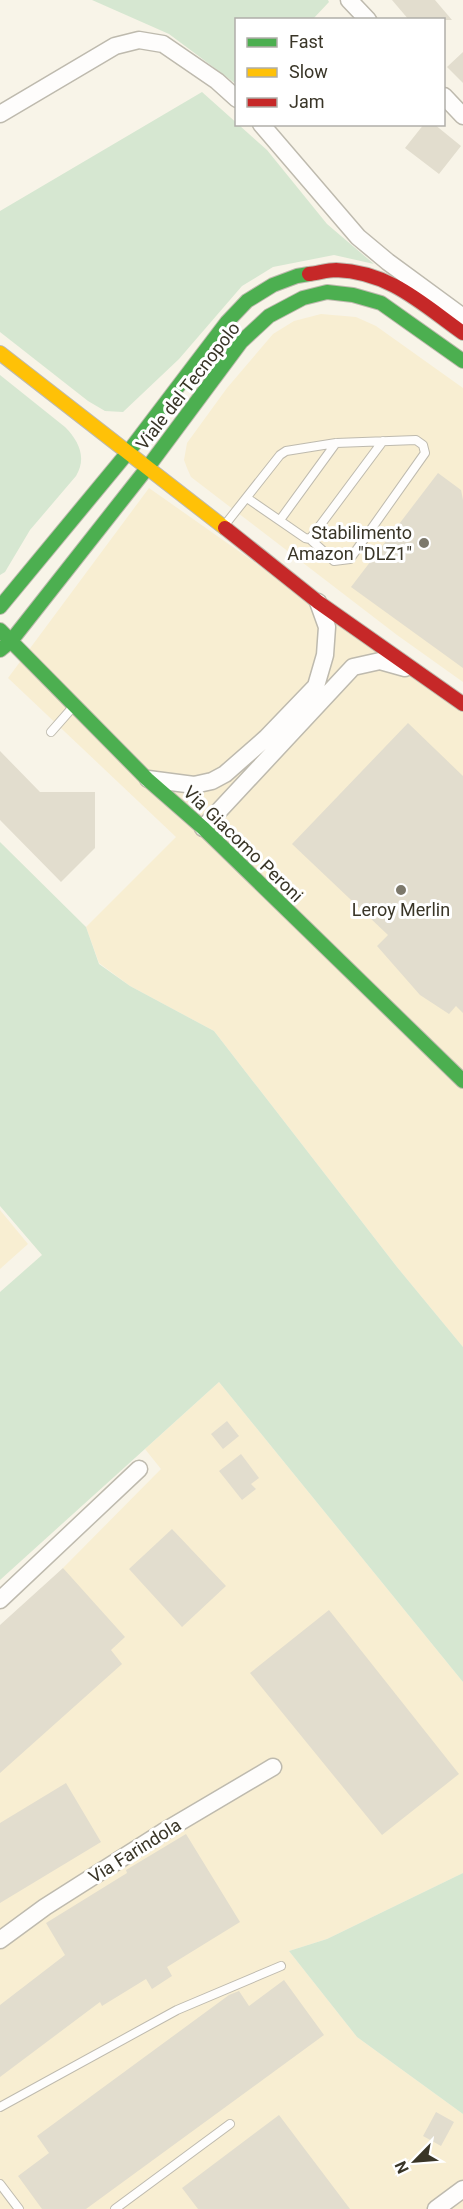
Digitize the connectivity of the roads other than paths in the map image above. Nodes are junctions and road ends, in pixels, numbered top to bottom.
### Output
1 (349, 0) edge
2 (366, 18) edge
3 (235, 97) edge
4 (445, 97) edge
5 (0, 114) edge
6 (463, 116) edge
7 (263, 126) edge
8 (463, 317) edge
9 (463, 333) edge
10 (0, 353) edge
11 (463, 361) edge
12 (383, 441) junction
13 (336, 443) junction
14 (129, 451) junction
15 (148, 466) junction
16 (247, 498) junction
17 (280, 520) junction
18 (224, 527) junction
19 (310, 539) junction
20 (318, 602) junction
21 (0, 607) edge
22 (0, 630) edge
23 (11, 641) junction
24 (0, 650) edge
25 (414, 671) junction
26 (463, 704) edge
27 (74, 707) junction
28 (51, 732) dead end
29 (147, 778) junction
30 (202, 828) junction
31 (463, 1082) edge
32 (139, 1469) dead end
33 (0, 1600) edge
34 (273, 1767) dead end
35 (0, 1940) edge
36 (280, 1966) dead end
37 (0, 2107) edge
38 (230, 2124) dead end
39 (0, 2184) edge
40 (463, 2189) edge
41 (19, 2209) edge
42 (116, 2209) edge
43 (435, 2209) edge

1 - 2 street
3 - 5 street
4 - 6 street
7 - 8 street
9 - 14 main road, Viale del Tecnopolo
10 - 14 main road
11 - 15 main road, Viale del Tecnopolo
12 - 13 lane
12 - 19 lane
12 - 19 lane
13 - 16 lane
13 - 17 lane
14 - 15 main road
14 - 21 main road, Viale del Tecnopolo
15 - 18 main road
15 - 23 main road, Viale del Tecnopolo
16 - 17 lane
16 - 18 lane
17 - 19 lane
18 - 20 main road
20 - 25 main road
20 - 29 street
22 - 23 main road, Via Giacomo Peroni
23 - 24 main road, Viale del Tecnopolo
23 - 27 main road, Via Giacomo Peroni
25 - 26 main road
25 - 30 street
27 - 28 lane
27 - 29 main road, Via Giacomo Peroni
29 - 30 main road, Via Giacomo Peroni
30 - 31 main road, Via Giacomo Peroni
32 - 33 street
34 - 35 street, Via Farindola
36 - 37 lane
38 - 42 lane
39 - 41 lane
40 - 43 street

